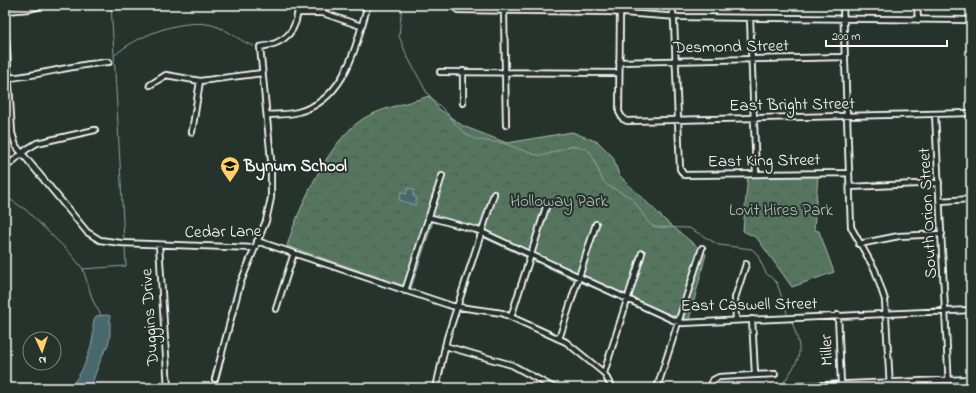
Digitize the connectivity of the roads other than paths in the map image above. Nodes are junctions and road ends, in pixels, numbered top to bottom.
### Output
1 (46, 5) edge
2 (298, 5) edge
3 (368, 5) edge
4 (579, 5) edge
5 (672, 5) edge
6 (843, 5) edge
7 (917, 5) edge
8 (502, 9) edge
9 (458, 10) dead end
10 (5, 11) edge
11 (579, 11) junction
12 (620, 12) junction
13 (298, 13) junction
14 (674, 16) junction
15 (750, 18) junction
16 (5, 19) edge
17 (843, 19) junction
18 (918, 20) junction
19 (971, 20) edge
20 (361, 26) junction
21 (844, 58) junction
22 (752, 60) junction
23 (109, 62) dead end
24 (619, 62) junction
25 (676, 62) junction
26 (463, 71) junction
27 (440, 72) dead end
28 (506, 72) junction
29 (262, 73) junction
30 (619, 73) junction
31 (9, 78) junction
32 (200, 81) junction
33 (150, 85) dead end
34 (463, 103) dead end
35 (971, 113) edge
36 (935, 114) junction
37 (268, 115) junction
38 (846, 117) junction
39 (754, 118) junction
40 (678, 120) junction
41 (506, 125) dead end
42 (95, 130) dead end
43 (192, 132) dead end
44 (21, 154) junction
45 (5, 168) edge
46 (849, 173) junction
47 (756, 174) junction
48 (442, 176) dead end
49 (939, 183) junction
50 (850, 187) junction
51 (494, 194) dead end
52 (971, 199) edge
53 (940, 201) junction
54 (547, 204) dead end
55 (428, 218) junction
56 (596, 224) dead end
57 (481, 232) junction
58 (942, 234) junction
59 (258, 241) junction
60 (859, 244) junction
61 (159, 245) junction
62 (255, 248) junction
63 (702, 248) dead end
64 (294, 253) junction
65 (642, 253) dead end
66 (531, 254) junction
67 (746, 264) dead end
68 (579, 277) junction
69 (405, 291) junction
70 (628, 299) junction
71 (457, 307) junction
72 (276, 309) dead end
73 (971, 310) edge
74 (946, 311) junction
75 (887, 313) junction
76 (838, 315) junction
77 (511, 317) junction
78 (752, 319) junction
79 (736, 320) junction
80 (678, 321) junction
81 (559, 339) junction
82 (445, 346) junction
83 (604, 373) junction
84 (755, 374) junction
85 (775, 374) dead end
86 (215, 379) dead end
87 (971, 379) edge
88 (949, 380) junction
89 (890, 382) junction
90 (841, 384) junction
91 (800, 387) edge
92 (168, 388) edge
93 (436, 388) edge
94 (554, 388) edge
95 (612, 388) edge
96 (657, 388) edge
97 (710, 388) edge
98 (890, 388) edge
99 (949, 388) edge

1 - 10 street
2 - 13 street
3 - 20 street
4 - 11 street
5 - 14 street
6 - 17 street
7 - 18 street
8 - 9 street
8 - 11 street
8 - 28 street
11 - 12 street
12 - 14 street
12 - 24 street
13 - 20 street
13 - 29 street
14 - 15 street
14 - 25 street
15 - 17 street
15 - 22 street
16 - 31 street, Cedar Lane
17 - 18 street
17 - 21 street
18 - 19 street
20 - 37 street
21 - 22 street, Desmond Street
21 - 38 street
22 - 25 street, Desmond Street
22 - 39 street
23 - 31 street
24 - 25 street, Desmond Street
24 - 30 street
25 - 40 street
26 - 27 street
26 - 28 street
26 - 34 street
28 - 30 street
28 - 41 street
29 - 32 street
29 - 37 street
30 - 40 street, East Bright Street
31 - 44 street, Cedar Lane
32 - 33 street
32 - 43 street
35 - 36 street, East Bright Street
36 - 38 street, East Bright Street
36 - 49 street, South Orion Street
37 - 59 street
38 - 39 street, East Bright Street
38 - 46 street
39 - 40 street, East Bright Street
39 - 47 street
40 - 47 street, East King Street
42 - 44 street
44 - 45 street
44 - 61 street, Cedar Lane
46 - 47 street, East King Street
46 - 50 street
48 - 55 street
49 - 50 street
49 - 53 street, South Orion Street
50 - 60 street
51 - 57 street
52 - 53 street
53 - 58 street, South Orion Street
54 - 66 street
55 - 57 street, East Caswell Street
55 - 69 street
56 - 68 street
57 - 66 street, East Caswell Street
57 - 71 street
58 - 60 street
58 - 74 street, South Orion Street
59 - 62 street, Cedar Lane
59 - 64 street, Cedar Lane
60 - 75 street
61 - 62 street, Cedar Lane
61 - 92 street, Duggins Drive
62 - 86 street
63 - 80 street
64 - 69 street, Cedar Lane
64 - 72 street
65 - 70 street
66 - 68 street, East Caswell Street
66 - 77 street
67 - 79 street
68 - 70 street, East Caswell Street
68 - 81 street
69 - 71 street, Cedar Lane
70 - 80 street, East Caswell Street
70 - 83 street
71 - 77 street, Cedar Lane
71 - 82 street
73 - 74 street, East Caswell Street
74 - 75 street, East Caswell Street
74 - 88 street, South Orion Street
75 - 76 street, East Caswell Street
75 - 89 street
76 - 78 street, East Caswell Street
76 - 90 street, Miller
77 - 81 street, Cedar Lane
78 - 79 street, East Caswell Street
78 - 84 street
79 - 80 street, East Caswell Street
80 - 96 street
81 - 83 street, Cedar Lane
82 - 93 street
82 - 94 street
83 - 95 street, Cedar Lane
84 - 85 street
84 - 97 street
87 - 88 street
88 - 89 street
88 - 99 street, South Orion Street
89 - 90 street
89 - 98 street
90 - 91 street

